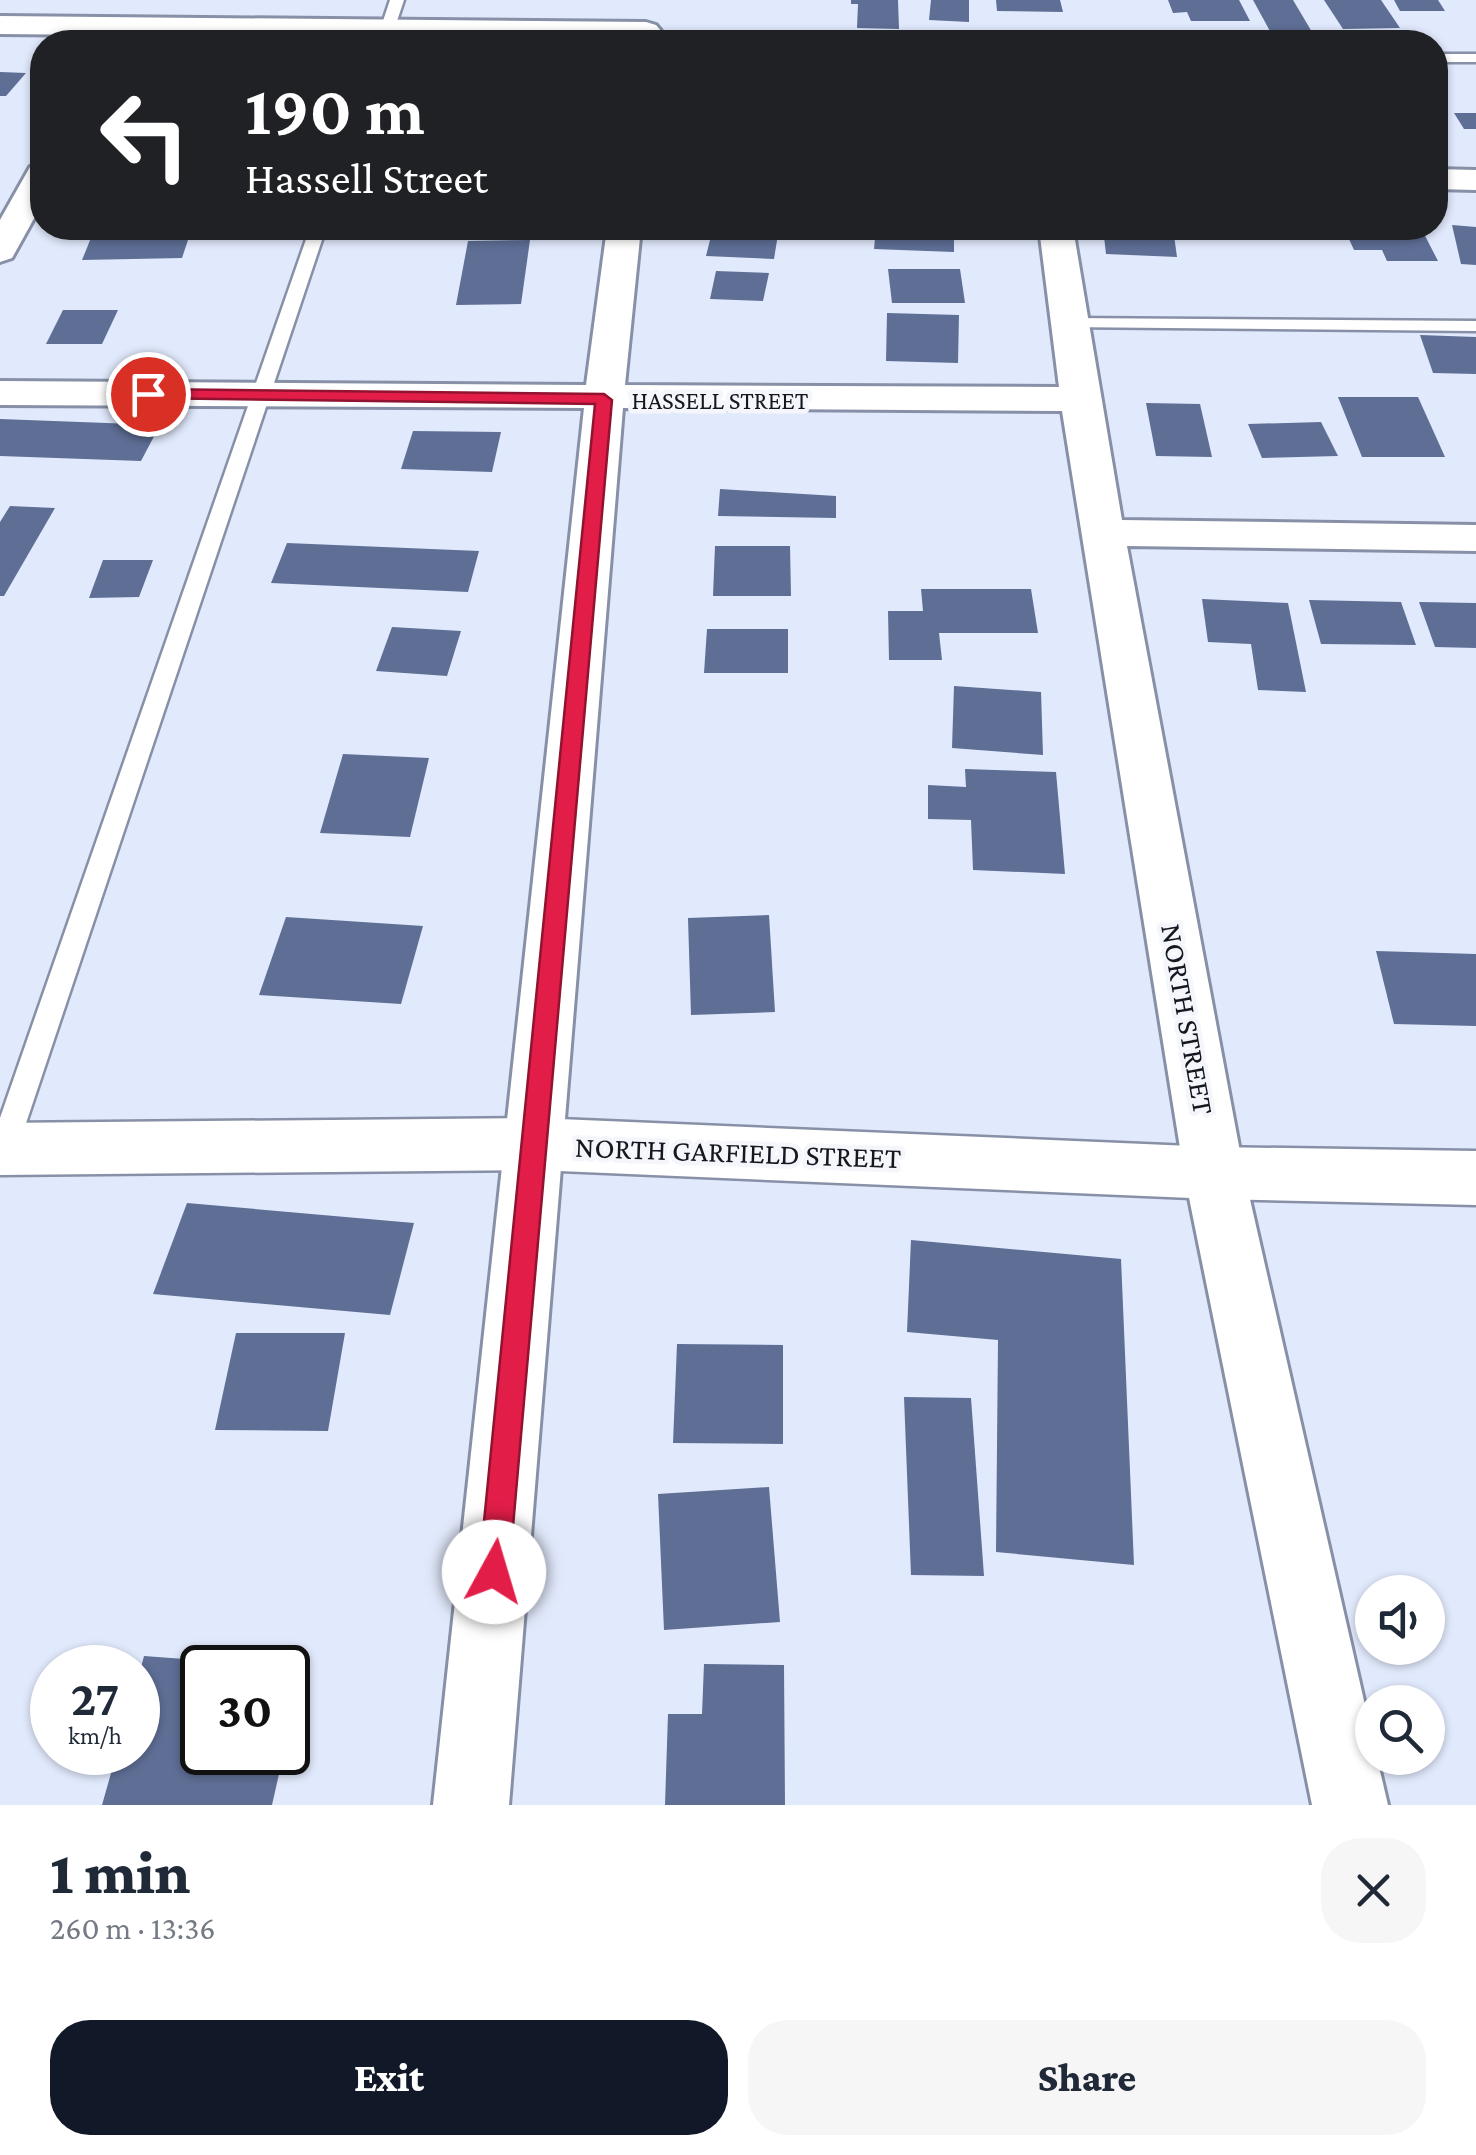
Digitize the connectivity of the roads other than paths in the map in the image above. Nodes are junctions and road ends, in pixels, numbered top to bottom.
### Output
1 (652, 0) edge
2 (127, 23) edge
3 (389, 24) edge
4 (0, 25) edge
5 (508, 30) edge
6 (647, 30) edge
7 (1448, 58) edge
8 (1476, 58) edge
9 (1448, 180) edge
10 (1476, 180) edge
11 (30, 196) edge
12 (314, 240) edge
13 (623, 240) edge
14 (1058, 240) edge
15 (0, 251) edge
16 (1069, 323) junction
17 (1476, 326) edge
18 (0, 393) edge
19 (260, 396) junction
20 (604, 400) junction
21 (1080, 400) junction
22 (1104, 533) junction
23 (1476, 538) edge
24 (536, 1144) junction
25 (1, 1152) edge
26 (1214, 1172) junction
27 (1476, 1178) edge
28 (471, 1805) edge
29 (1350, 1805) edge

1 - 6 street
2 - 3 street
2 - 4 street
3 - 5 street
7 - 8 lane
9 - 10 street
11 - 15 street
12 - 19 lane
13 - 20 street
14 - 16 street, NORTH STREET
16 - 17 lane
16 - 21 street, NORTH STREET
18 - 19 street, HASSELL STREET
19 - 20 street, HASSELL STREET
19 - 25 lane
20 - 21 street, HASSELL STREET
20 - 24 street
21 - 22 street, NORTH STREET
22 - 23 street
22 - 26 street, NORTH STREET
24 - 25 street, NORTH GARFIELD STREET
24 - 26 street, NORTH GARFIELD STREET
24 - 28 street
26 - 27 street, NORTH GARFIELD STREET
26 - 29 street, NORTH STREET

